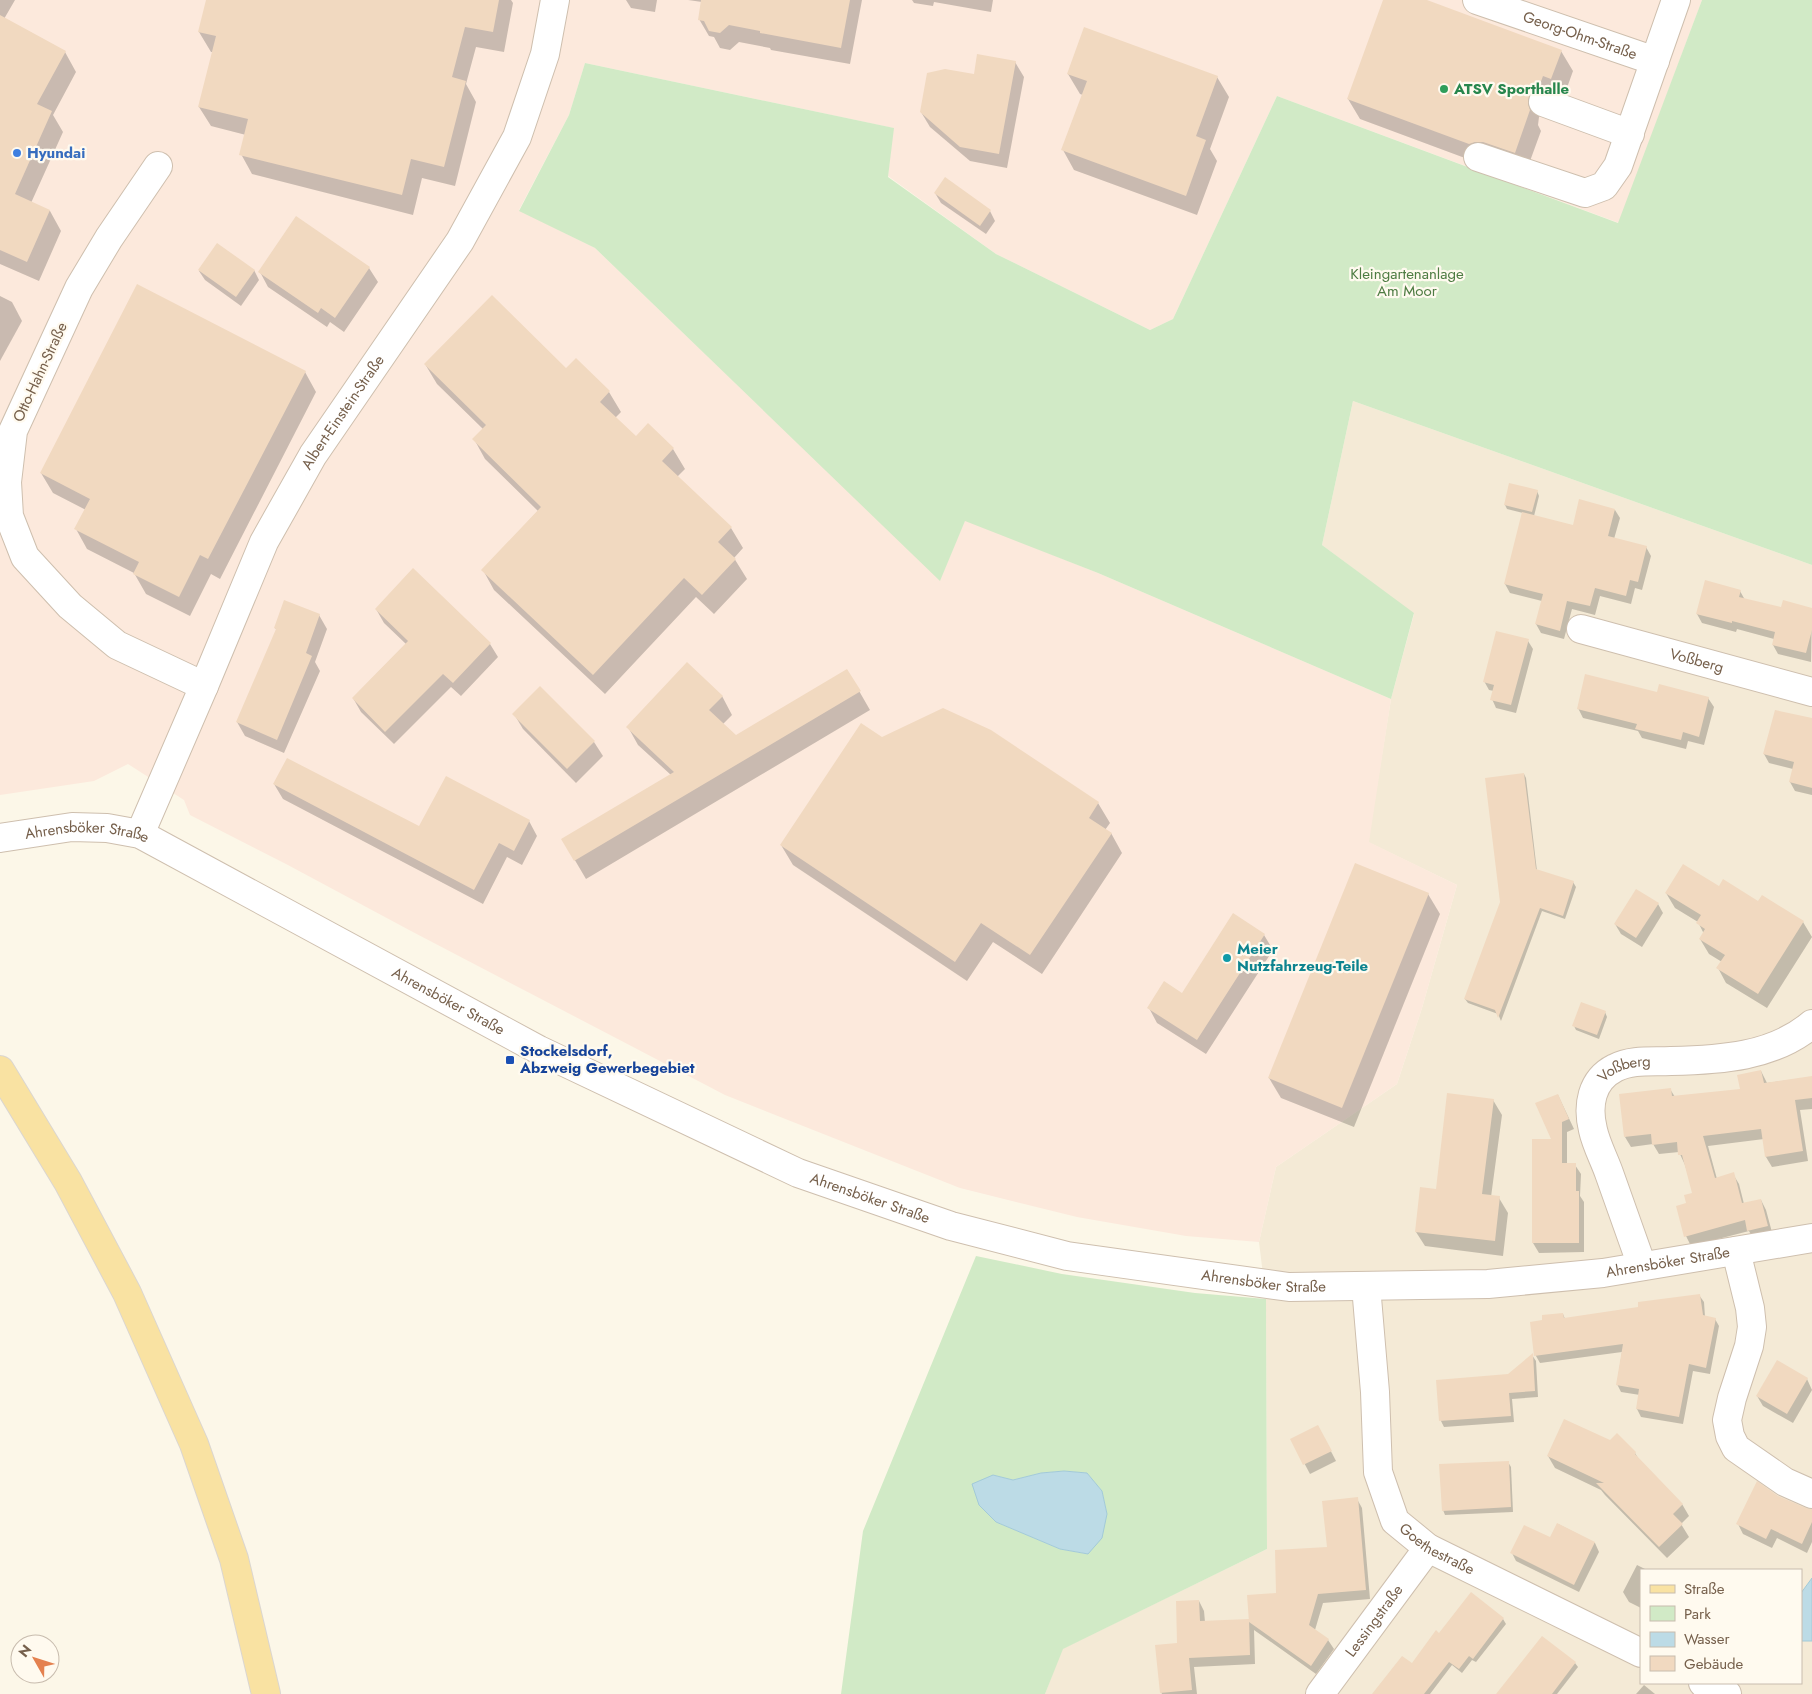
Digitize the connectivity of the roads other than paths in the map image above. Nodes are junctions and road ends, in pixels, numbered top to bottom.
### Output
1 (555, 0) edge
2 (1477, 0) edge
3 (1676, 0) edge
4 (1655, 60) junction
5 (1543, 102) dead end
6 (1630, 134) junction
7 (1478, 156) dead end
8 (158, 166) dead end
9 (1581, 629) dead end
10 (204, 686) junction
11 (1812, 692) edge
12 (140, 834) junction
13 (0, 838) edge
14 (1812, 1024) edge
15 (0, 1070) edge
16 (1812, 1238) edge
17 (1736, 1251) junction
18 (1642, 1266) junction
19 (1366, 1286) junction
20 (1812, 1494) edge
21 (1428, 1548) junction
22 (1640, 1653) edge
23 (1705, 1684) edge
24 (266, 1694) edge
25 (1320, 1694) edge
26 (1727, 1694) edge

1 - 10 street, Albert-Einstein-Straße
2 - 4 street, Georg-Ohm-Straße
3 - 4 street, Georg-Ohm-Straße
4 - 6 street, Georg-Ohm-Straße
5 - 6 street
6 - 7 street, Georg-Ohm-Straße
8 - 10 street, Otto-Hahn-Straße
9 - 11 street, Voßberg
10 - 12 street, Albert-Einstein-Straße
12 - 13 street, Ahrensböker Straße
12 - 19 street, Ahrensböker Straße
14 - 18 street, Voßberg
15 - 24 main road
16 - 17 street, Ahrensböker Straße
17 - 18 street, Ahrensböker Straße
17 - 20 street
18 - 19 street, Ahrensböker Straße
19 - 21 street, Goethestraße
21 - 22 street, Goethestraße
21 - 25 street, Lessingstraße
23 - 26 street

